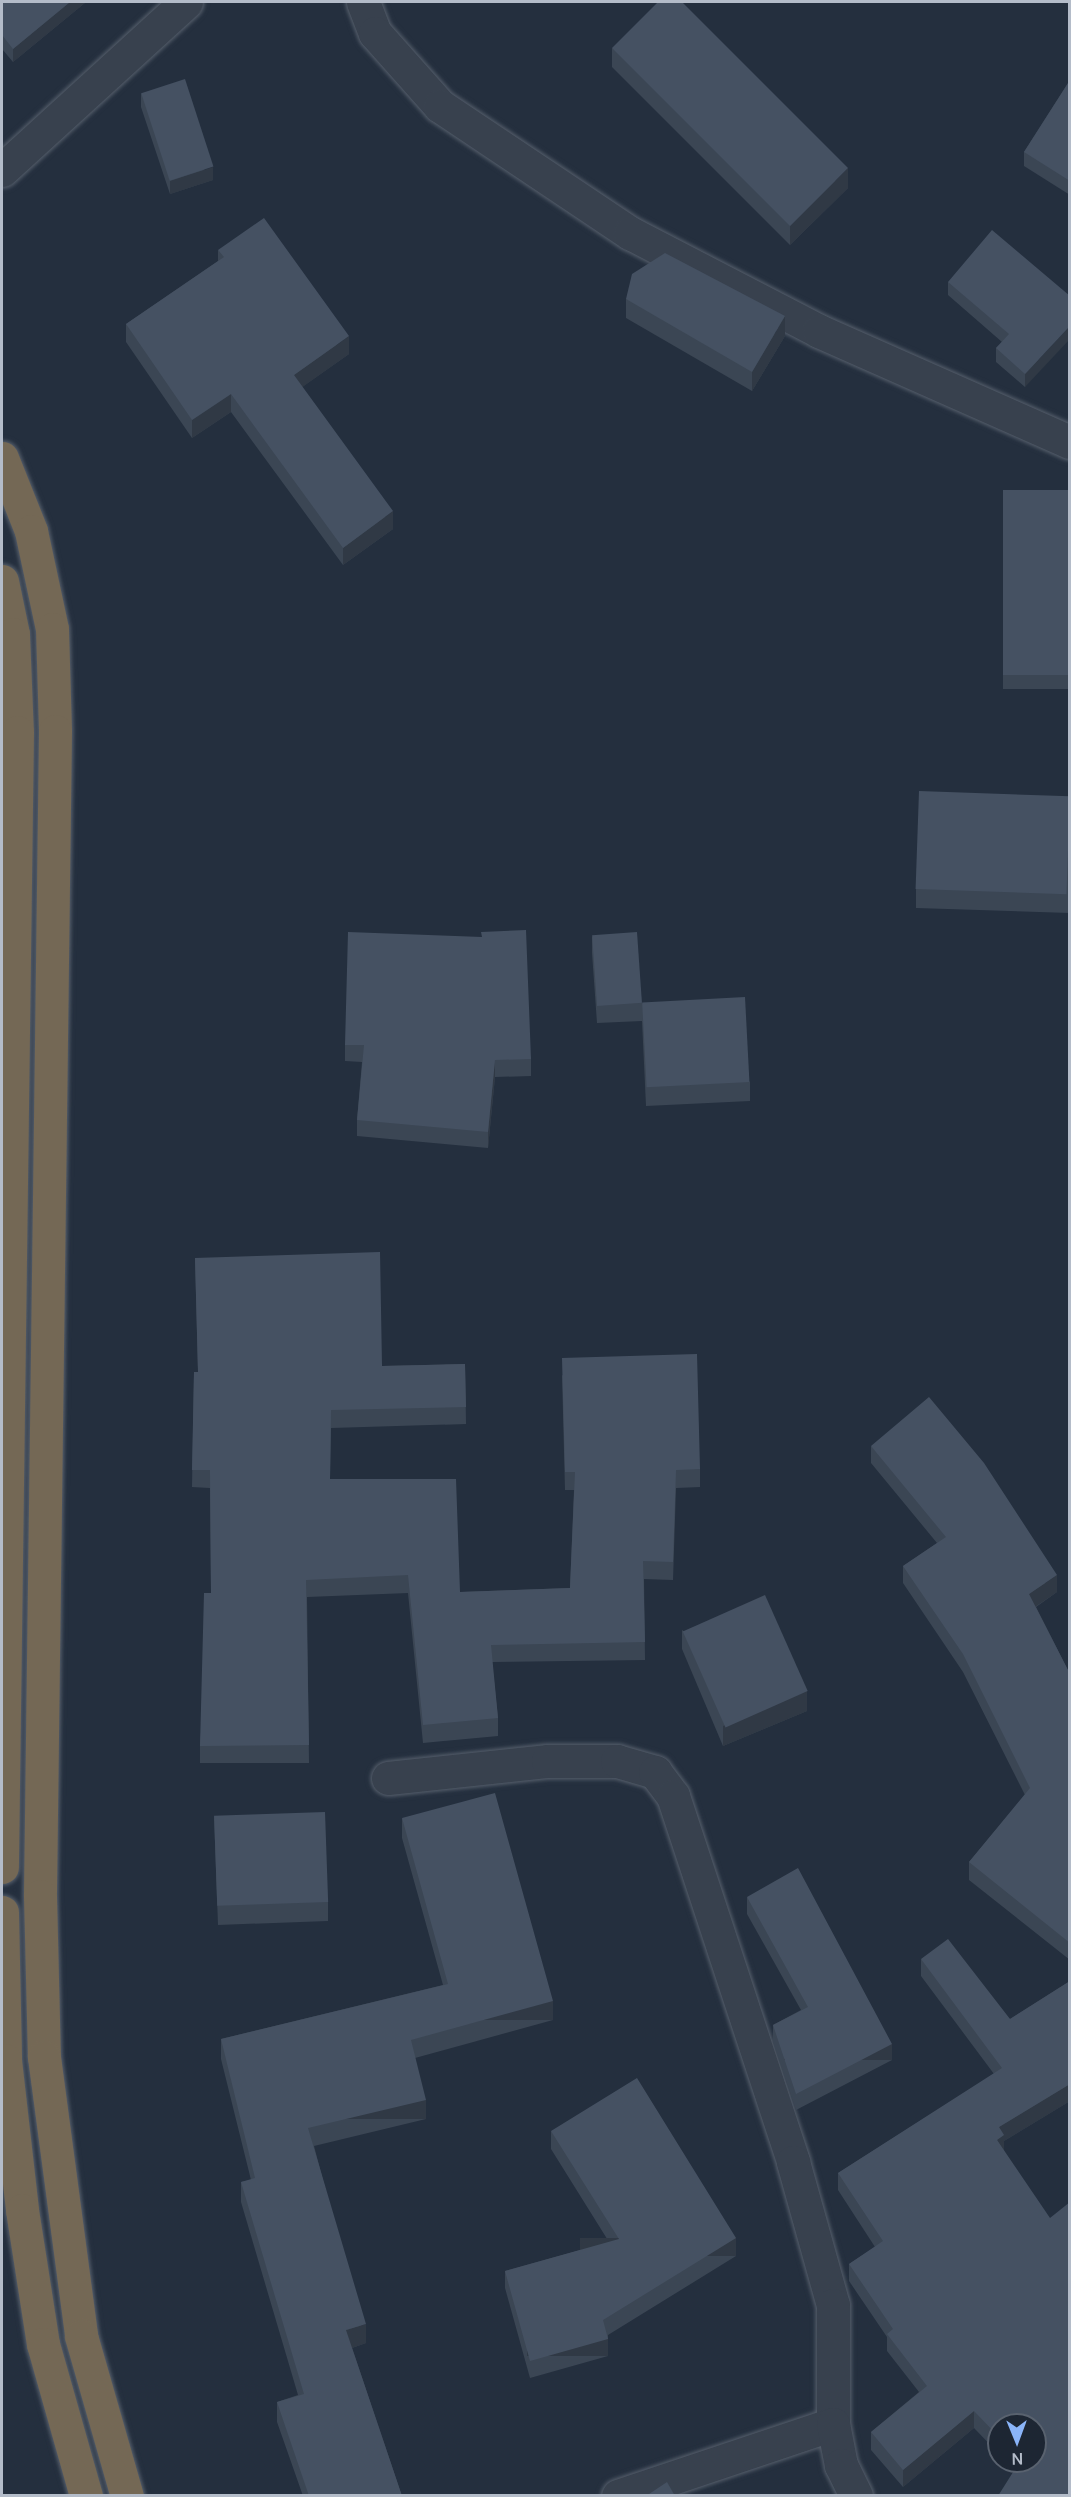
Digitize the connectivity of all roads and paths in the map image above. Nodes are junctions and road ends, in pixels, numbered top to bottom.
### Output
1 (186, 2) edge
2 (363, 2) edge
3 (2, 171) edge
4 (1070, 442) edge
5 (2, 458) edge
6 (2, 581) edge
7 (12, 1215) junction
8 (51, 1216) junction
9 (4, 1578) edge
10 (388, 1778) dead end
11 (2, 1867) edge
12 (2, 1912) edge
13 (833, 2424) junction
14 (86, 2496) edge
15 (127, 2496) edge
16 (618, 2496) edge
17 (856, 2496) edge

1 - 3 street
2 - 4 street
5 - 8 highway
6 - 7 highway
7 - 8 highway
7 - 9 highway
8 - 15 highway
9 - 11 highway
10 - 13 street
12 - 14 highway
13 - 16 street
13 - 17 street

